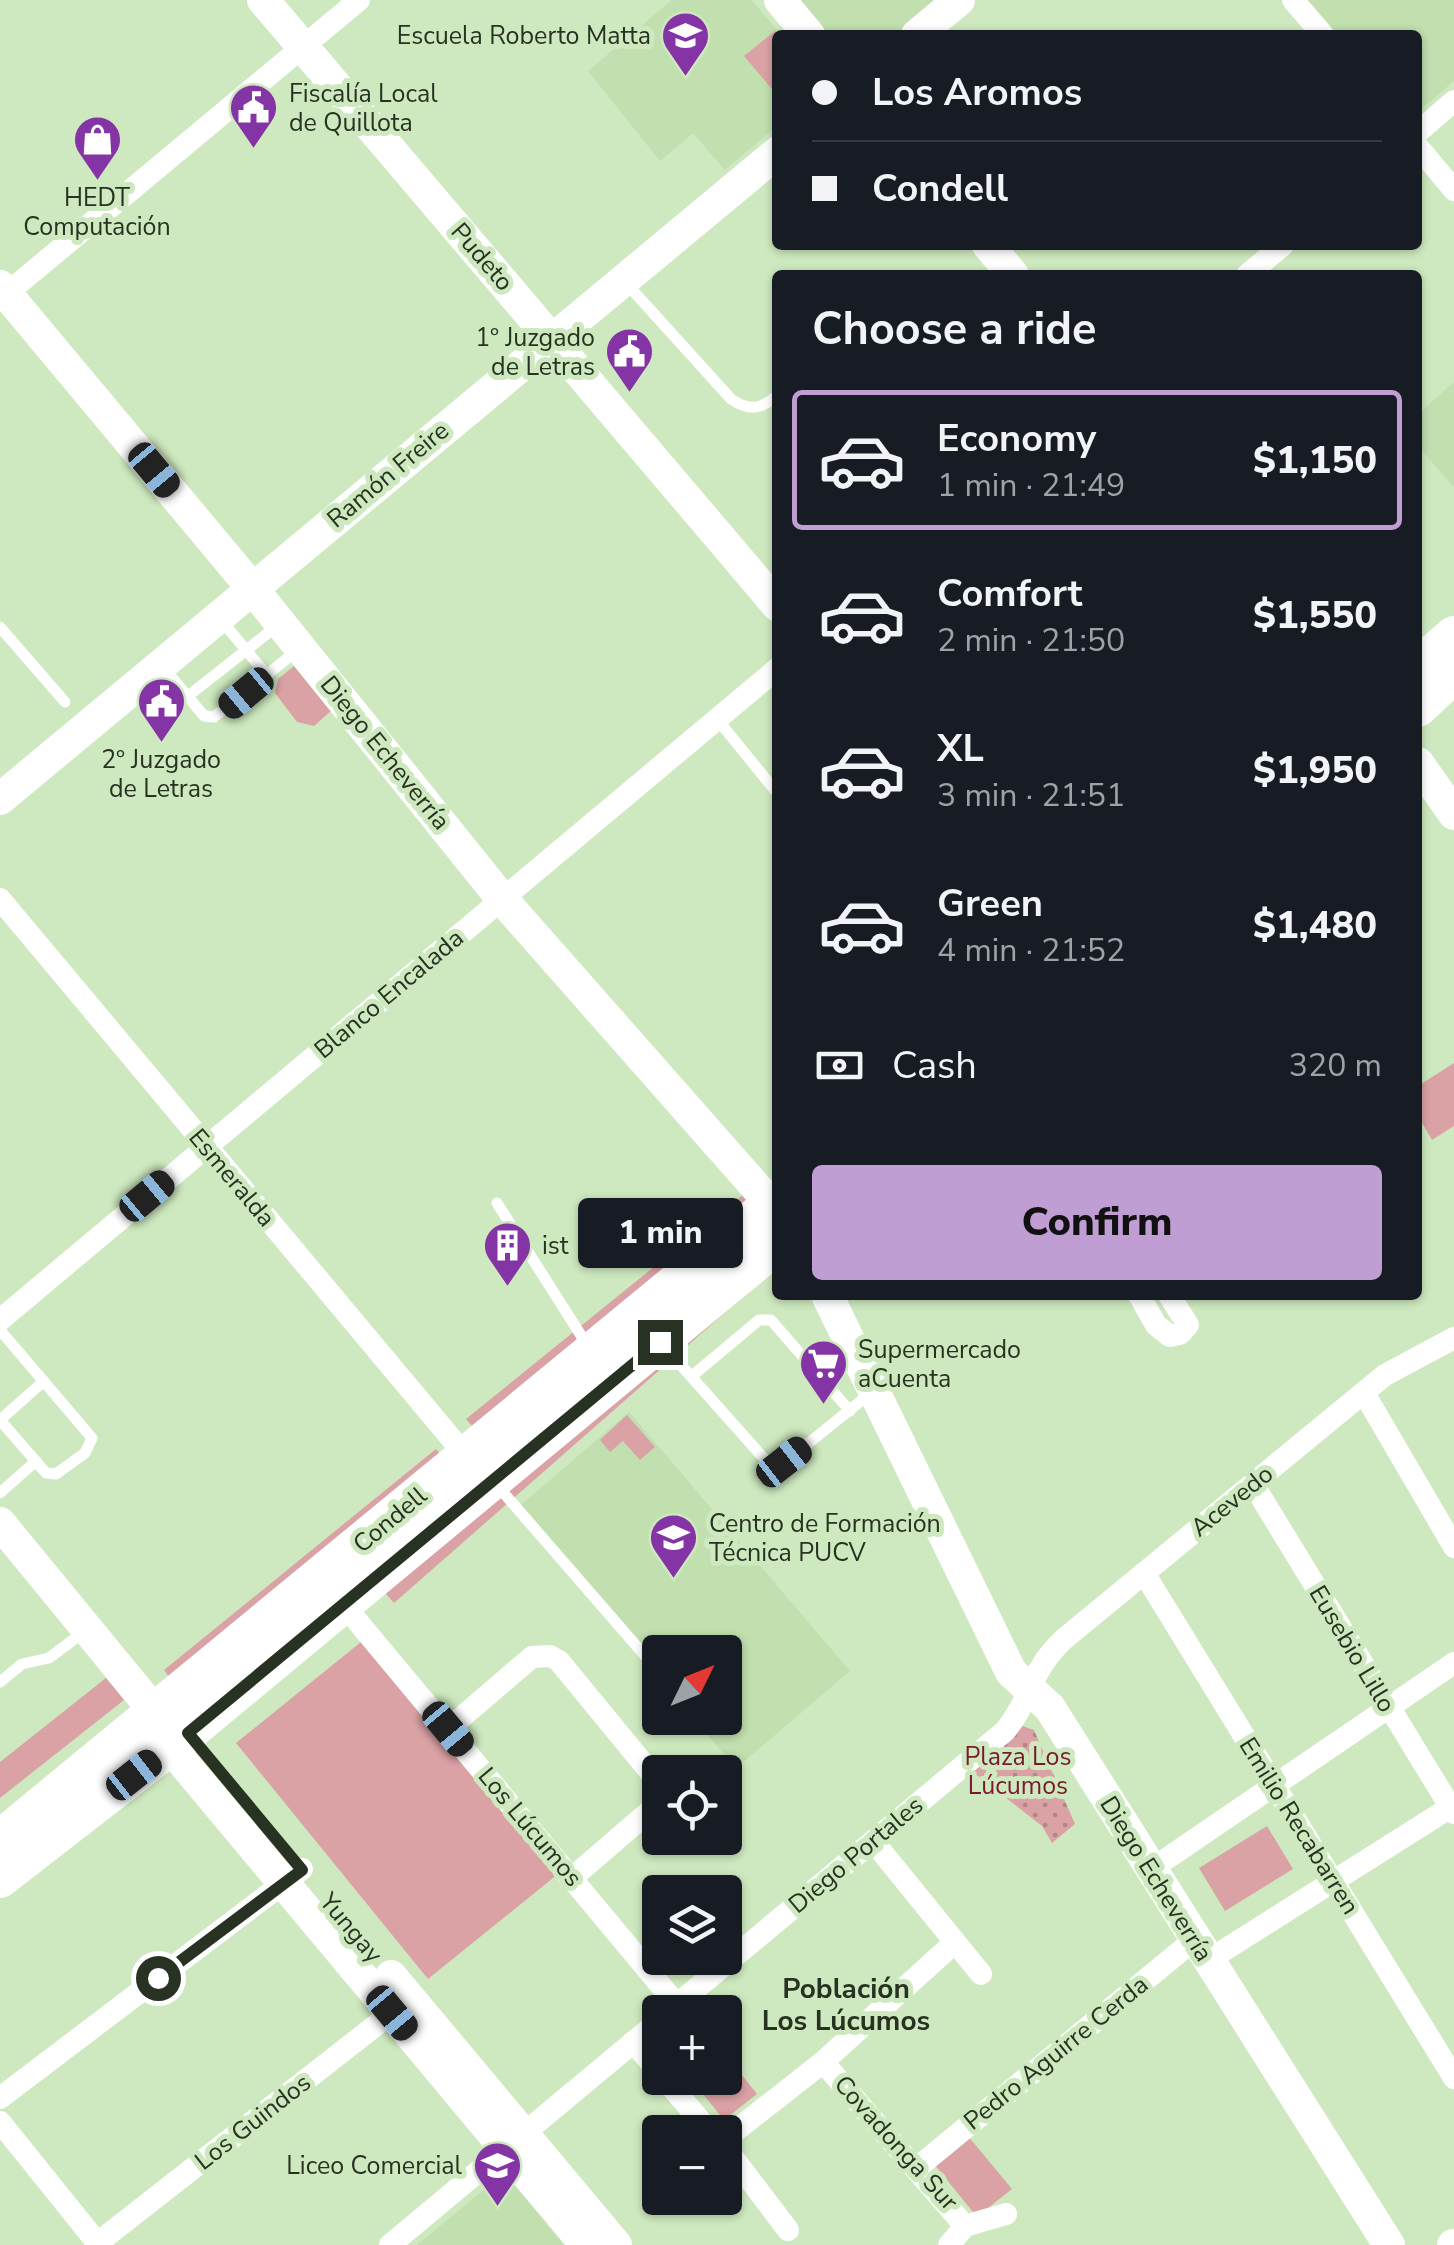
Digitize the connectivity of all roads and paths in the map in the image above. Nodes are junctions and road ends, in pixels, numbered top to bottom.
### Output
1 (263, 0) edge
2 (359, 0) edge
3 (780, 0) edge
4 (959, 0) edge
5 (1294, 0) edge
6 (805, 30) edge
7 (923, 30) edge
8 (1319, 30) edge
9 (302, 47) junction
10 (1454, 101) edge
11 (1422, 129) edge
12 (1422, 152) edge
13 (772, 157) edge
14 (1454, 190) edge
15 (992, 250) edge
16 (1277, 250) edge
17 (1009, 270) edge
18 (1253, 270) edge
19 (623, 280) junction
20 (2, 293) edge
21 (552, 338) junction
22 (772, 399) edge
23 (252, 588) junction
24 (772, 599) edge
25 (218, 616) junction
26 (0, 627) edge
27 (1454, 635) edge
28 (290, 636) junction
29 (246, 650) junction
30 (1422, 663) edge
31 (161, 664) junction
32 (772, 673) edge
33 (1454, 674) edge
34 (267, 675) junction
35 (188, 696) junction
36 (65, 702) dead end
37 (1422, 704) edge
38 (717, 719) junction
39 (1422, 769) edge
40 (772, 787) edge
41 (0, 799) edge
42 (1454, 814) edge
43 (502, 899) junction
44 (0, 900) edge
45 (206, 1147) junction
46 (772, 1202) edge
47 (497, 1203) dead end
48 (772, 1207) edge
49 (772, 1249) edge
50 (830, 1300) edge
51 (1142, 1300) edge
52 (1172, 1300) edge
53 (0, 1320) edge
54 (0, 1330) edge
55 (1454, 1338) edge
56 (660, 1342) junction
57 (591, 1352) junction
58 (692, 1376) junction
59 (44, 1380) junction
60 (875, 1390) junction
61 (1364, 1392) junction
62 (850, 1410) junction
63 (36, 1461) junction
64 (479, 1468) junction
65 (1253, 1484) junction
66 (0, 1493) edge
67 (4, 1537) edge
68 (1454, 1547) edge
69 (1144, 1574) junction
70 (344, 1604) junction
71 (87, 1629) junction
72 (642, 1653) edge
73 (1454, 1663) edge
74 (0, 1682) edge
75 (1028, 1686) junction
76 (1386, 1707) junction
77 (448, 1729) junction
78 (171, 1731) junction
79 (642, 1762) edge
80 (1272, 1784) junction
81 (1453, 1809) edge
82 (642, 1818) edge
83 (0, 1838) edge
84 (873, 1841) junction
85 (1150, 1870) junction
86 (293, 1876) junction
87 (572, 1878) junction
88 (0, 1879) edge
89 (1334, 1882) junction
90 (953, 1944) junction
91 (1201, 1950) junction
92 (981, 1974) dead end
93 (657, 1995) edge
94 (689, 1995) edge
95 (401, 2006) junction
96 (642, 2034) edge
97 (633, 2042) junction
98 (642, 2052) edge
99 (823, 2062) junction
100 (1454, 2078) edge
101 (679, 2095) edge
102 (0, 2098) edge
103 (696, 2115) edge
104 (0, 2122) edge
105 (742, 2129) edge
106 (515, 2141) junction
107 (742, 2166) edge
108 (918, 2167) junction
109 (1006, 2214) dead end
110 (965, 2226) junction
111 (788, 2230) dead end
112 (97, 2244) edge
113 (390, 2245) edge
114 (586, 2245) edge
115 (616, 2245) edge
116 (949, 2245) edge
117 (1388, 2245) edge

1 - 9 street, Pudeto
2 - 9 street
3 - 6 street
4 - 7 street
5 - 8 street
9 - 20 street
9 - 21 street, Pudeto
10 - 11 street
12 - 14 street
13 - 19 street, Ramón Freire
15 - 17 street
16 - 18 street
19 - 21 street, Ramón Freire
19 - 22 lane
20 - 23 street, Diego Echeverría
21 - 23 street, Ramón Freire
21 - 24 street, Pudeto
23 - 25 street, Ramón Freire
23 - 28 street, Diego Echeverría
25 - 29 lane
25 - 31 street, Ramón Freire
26 - 36 lane
27 - 30 main road
28 - 29 lane
28 - 34 lane
28 - 43 street, Diego Echeverría
29 - 34 lane
29 - 35 lane
31 - 35 lane
31 - 41 street, Ramón Freire
32 - 38 street, Blanco Encalada
33 - 37 main road
34 - 35 lane
38 - 40 lane
38 - 43 street, Blanco Encalada
39 - 42 street
43 - 45 street, Blanco Encalada
43 - 46 street, Diego Echeverría
44 - 45 street, Esmeralda
45 - 53 street, Blanco Encalada
45 - 64 street, Esmeralda
47 - 57 lane
48 - 57 main road, Condell
49 - 56 main road, Condell
50 - 60 street, Diego Echeverría
51 - 52 street
54 - 59 lane
55 - 61 street, Acevedo
56 - 58 lane
56 - 64 main road, Condell
57 - 64 main road, Condell
58 - 62 lane
58 - 62 lane
59 - 63 lane
59 - 63 lane
60 - 62 lane
60 - 75 street, Diego Echeverría
61 - 65 street, Acevedo
61 - 68 street
63 - 66 lane
64 - 70 main road, Condell
64 - 72 lane
64 - 78 main road, Condell
65 - 69 street, Acevedo
65 - 76 street, Eusebio Lillo
67 - 71 street, Yungay
69 - 75 street, Acevedo
69 - 80 street, Emilio Recabarren
70 - 77 street, Los Lúcumos
70 - 78 main road, Condell
71 - 74 lane
71 - 78 street, Yungay
73 - 76 street
75 - 84 street, Diego Portales
75 - 85 street, Diego Echeverría
76 - 80 street
76 - 81 street, Eusebio Lillo
77 - 79 street
77 - 87 street, Los Lúcumos
78 - 83 main road, Condell
78 - 86 street, Yungay
78 - 88 main road, Condell
80 - 85 street
80 - 89 street, Emilio Recabarren
81 - 89 street, Pedro Aguirre Cerda
82 - 87 street
84 - 90 street
84 - 94 street, Diego Portales
85 - 91 street, Diego Echeverría
86 - 95 street, Yungay
86 - 102 street
87 - 93 street, Los Lúcumos
89 - 91 street, Pedro Aguirre Cerda
89 - 100 street, Emilio Recabarren
90 - 92 street
90 - 99 street
91 - 108 street, Pedro Aguirre Cerda
91 - 117 street, Diego Echeverría
95 - 106 street, Yungay
95 - 112 street, Los Guindos
96 - 97 street, Diego Portales
97 - 98 street
97 - 106 street, Diego Portales
99 - 105 street
99 - 108 street, Covadonga Sur
101 - 103 street
104 - 112 street
106 - 113 street, Diego Portales
106 - 114 street, Yungay
106 - 115 street, Yungay
107 - 111 street
108 - 110 street, Covadonga Sur
109 - 110 street
110 - 116 street

